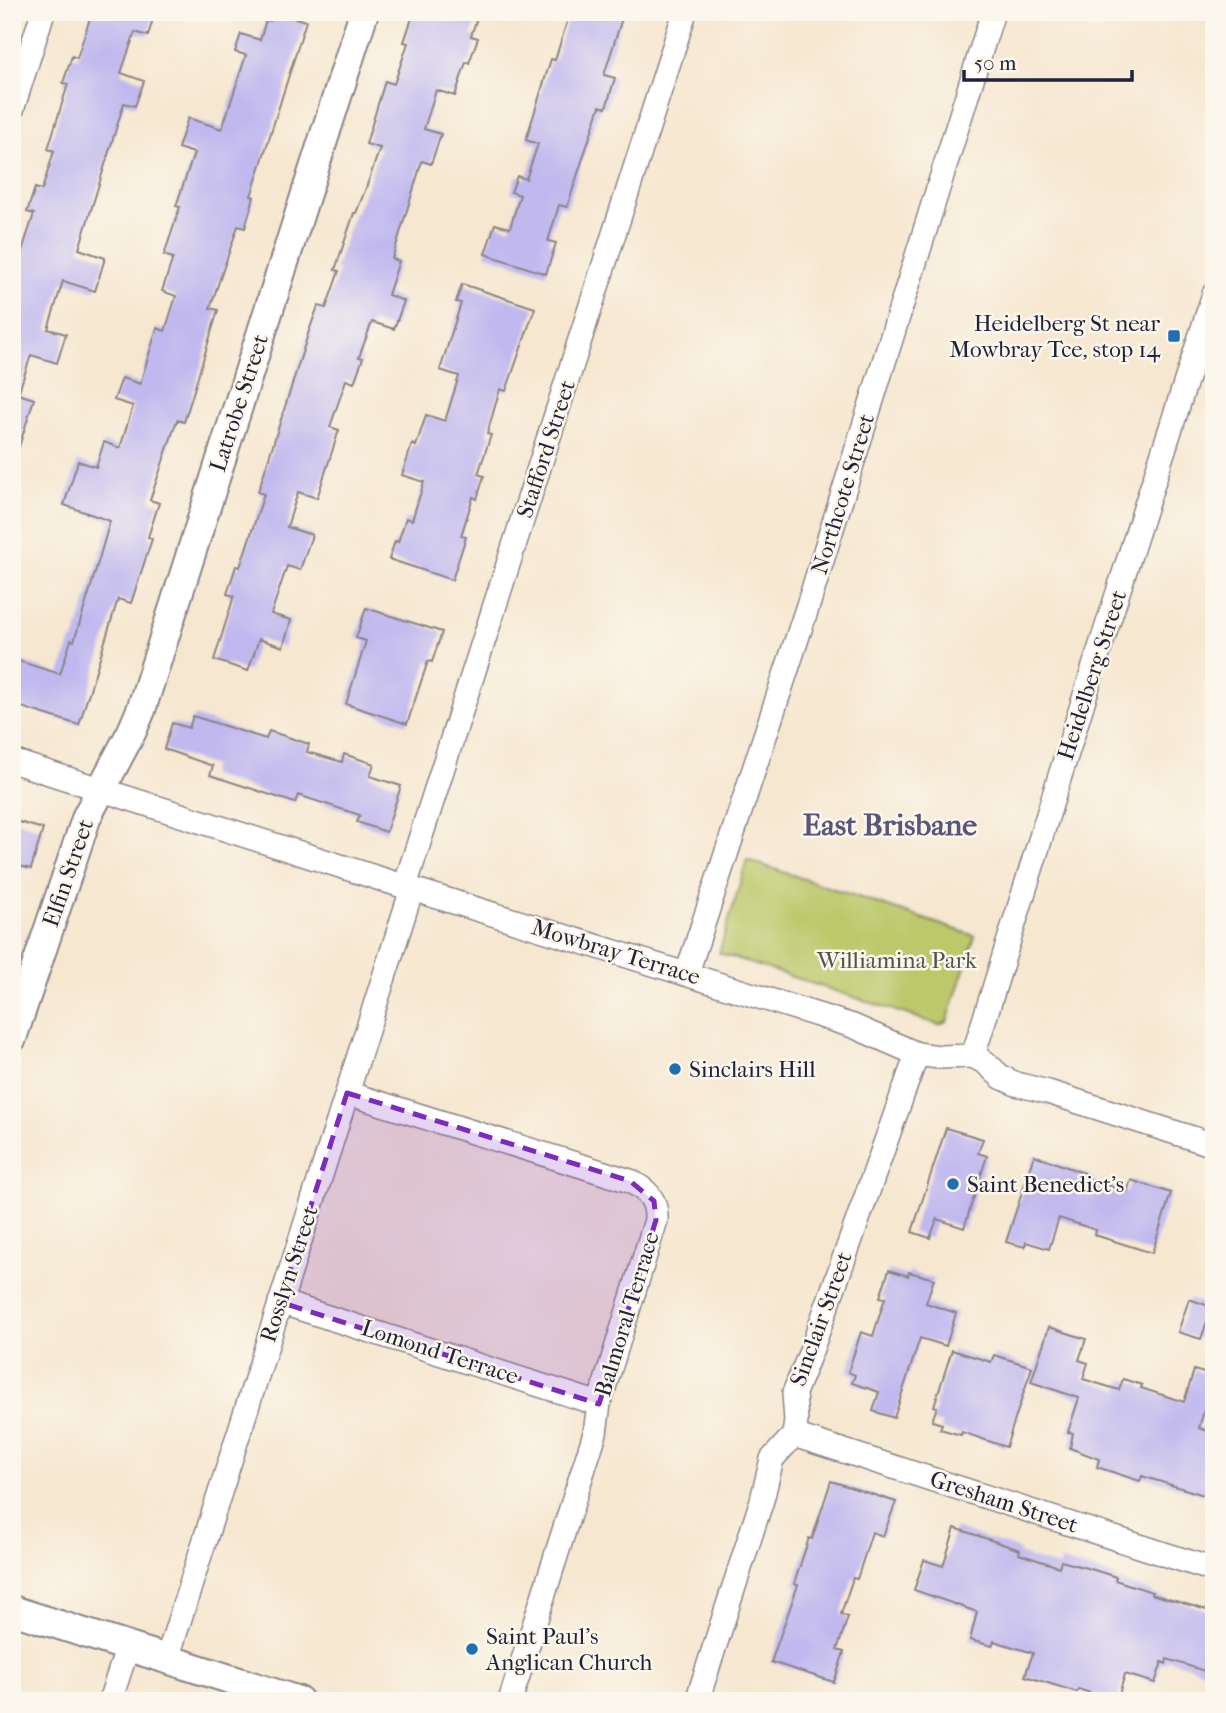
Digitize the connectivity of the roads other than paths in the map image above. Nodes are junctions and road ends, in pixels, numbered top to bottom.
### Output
1 (43, 12) edge
2 (364, 12) edge
3 (685, 12) edge
4 (993, 12) edge
5 (12, 110) edge
6 (1214, 295) edge
7 (12, 761) edge
8 (100, 788) junction
9 (409, 888) junction
10 (687, 974) junction
11 (12, 1038) edge
12 (917, 1054) junction
13 (973, 1056) junction
14 (347, 1093) junction
15 (1214, 1145) edge
16 (279, 1302) junction
17 (599, 1404) junction
18 (794, 1434) junction
19 (1214, 1570) edge
20 (12, 1610) edge
21 (128, 1646) junction
22 (167, 1659) junction
23 (110, 1701) edge
24 (299, 1701) edge
25 (510, 1701) edge
26 (697, 1701) edge

1 - 5 street
2 - 8 main road, Latrobe Street
3 - 9 street, Stafford Street
4 - 10 street, Northcote Street
6 - 13 street, Heidelberg Street
7 - 8 street, Mowbray Terrace
8 - 9 street, Mowbray Terrace
8 - 11 main road, Elfin Street
9 - 10 street, Mowbray Terrace
9 - 14 street, Rosslyn Street
10 - 12 street, Mowbray Terrace
12 - 13 street, Mowbray Terrace
12 - 18 street, Sinclair Street
13 - 15 street
14 - 16 street, Rosslyn Street
14 - 17 street, Balmoral Terrace
16 - 17 street, Lomond Terrace
16 - 22 street, Rosslyn Street
17 - 25 street, Balmoral Terrace
18 - 19 street, Gresham Street
18 - 26 street
20 - 21 main road
21 - 22 main road
21 - 23 street
22 - 24 main road

